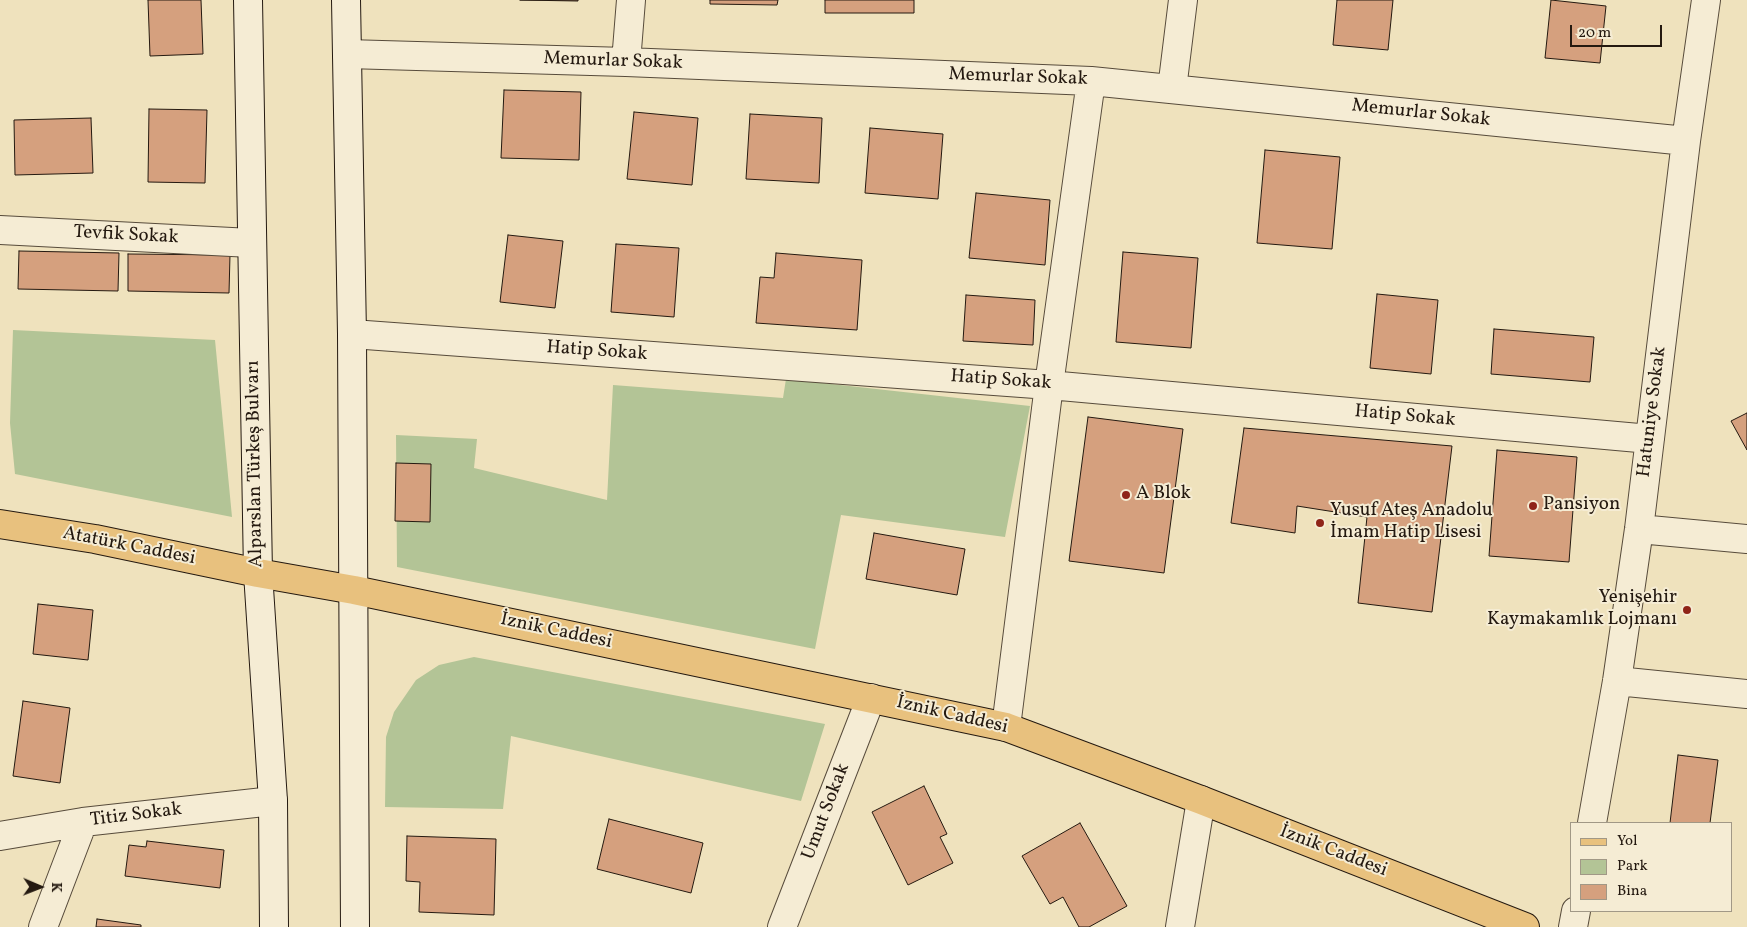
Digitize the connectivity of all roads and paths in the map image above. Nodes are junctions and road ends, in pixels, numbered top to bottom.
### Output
1 (248, 0) edge
2 (346, 0) edge
3 (631, 0) edge
4 (1183, 0) edge
5 (1706, 0) edge
6 (347, 54) junction
7 (626, 62) junction
8 (1091, 81) junction
9 (1172, 89) junction
10 (1686, 141) junction
11 (0, 230) edge
12 (252, 243) junction
13 (352, 334) junction
14 (1049, 385) junction
15 (1650, 439) junction
16 (0, 524) edge
17 (1639, 529) junction
18 (1747, 539) edge
19 (258, 573) junction
20 (354, 590) junction
21 (1617, 681) junction
22 (1747, 694) edge
23 (871, 698) junction
24 (1006, 727) junction
25 (1201, 800) junction
26 (273, 801) junction
27 (83, 822) junction
28 (1592, 822) edge
29 (0, 836) edge
30 (1576, 912) edge
31 (43, 927) edge
32 (274, 927) edge
33 (354, 927) edge
34 (782, 927) edge
35 (1180, 927) edge
36 (1525, 927) edge
37 (1573, 927) edge

1 - 12 street, Alparslan Türkeş Bulvarı
2 - 6 street
3 - 7 street
4 - 9 street
5 - 10 street, Hatuniye Sokak
6 - 7 street, Memurlar Sokak
6 - 13 street
7 - 8 street, Memurlar Sokak
8 - 9 street, Memurlar Sokak
8 - 14 street
9 - 10 street, Memurlar Sokak
10 - 15 street, Hatuniye Sokak
11 - 12 street, Tevfik Sokak
12 - 19 street, Alparslan Türkeş Bulvarı
13 - 14 street, Hatip Sokak
13 - 20 street
14 - 15 street, Hatip Sokak
14 - 24 street
15 - 17 street, Hatuniye Sokak
16 - 19 main road, Atatürk Caddesi
17 - 18 street
17 - 21 street, Hatuniye Sokak
19 - 20 main road, Atatürk Caddesi
19 - 26 street, Alparslan Türkeş Bulvarı
20 - 23 main road, İznik Caddesi
20 - 33 street
21 - 22 street
21 - 28 street, Hatuniye Sokak
23 - 24 main road, İznik Caddesi
23 - 34 street, Umut Sokak
24 - 25 main road, İznik Caddesi
25 - 35 street
25 - 36 main road, İznik Caddesi
26 - 27 street, Titiz Sokak
26 - 32 street, Alparslan Türkeş Bulvarı
27 - 29 street, Titiz Sokak
27 - 31 street
30 - 37 street

